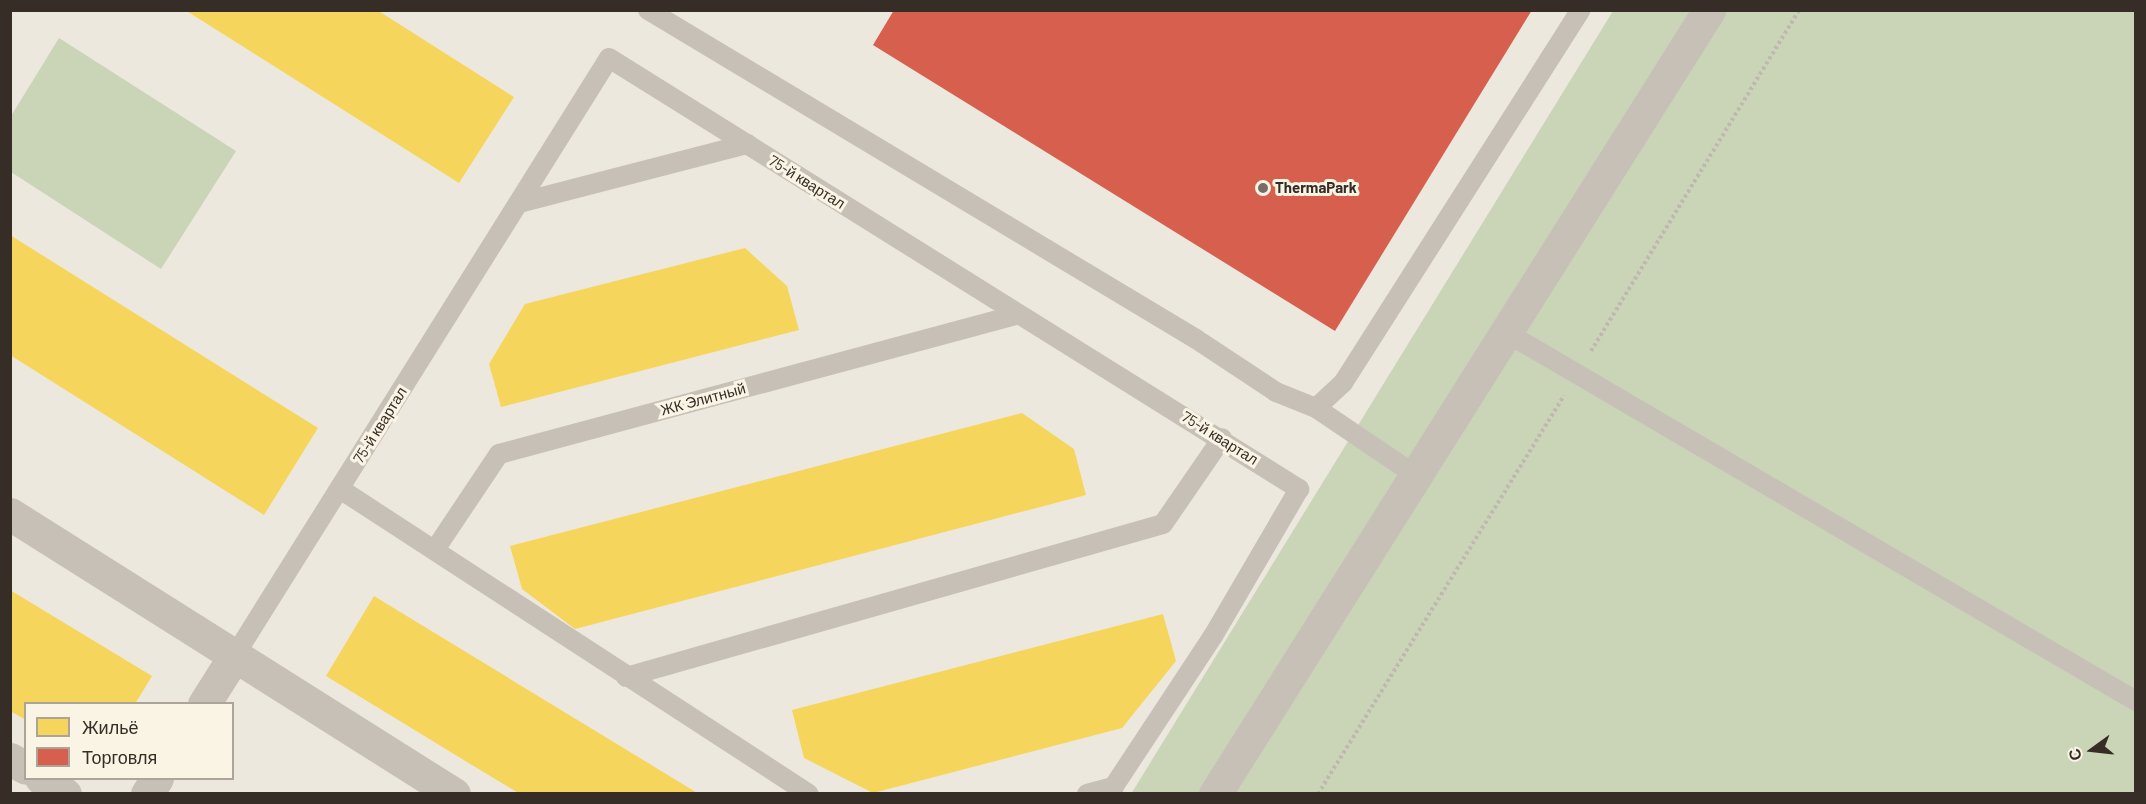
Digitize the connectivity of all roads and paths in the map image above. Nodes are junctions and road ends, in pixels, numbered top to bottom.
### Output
1 (648, 10) edge
2 (1581, 10) edge
3 (1709, 10) edge
4 (1799, 10) edge
5 (747, 144) junction
6 (519, 203) junction
7 (1016, 315) junction
8 (1507, 333) junction
9 (1577, 374) junction
10 (1316, 408) junction
11 (1222, 438) junction
12 (1417, 476) junction
13 (340, 489) junction
14 (10, 514) edge
15 (436, 548) junction
16 (235, 655) junction
17 (626, 677) junction
18 (2136, 701) edge
19 (205, 702) edge
20 (10, 759) edge
21 (24, 767) edge
22 (44, 780) edge
23 (156, 780) edge
24 (1111, 790) edge
25 (65, 794) edge
26 (147, 794) edge
27 (454, 794) edge
28 (809, 794) edge
29 (1087, 794) edge
30 (1215, 794) edge
31 (1318, 794) edge

1 - 10 lane
2 - 10 lane
3 - 8 street
4 - 9 path
5 - 6 lane
5 - 6 lane, 75-й квартал
5 - 7 lane, 75-й квартал
6 - 13 lane, 75-й квартал
7 - 11 lane, 75-й квартал
7 - 15 lane, ЖК Элитный
8 - 9 lane
8 - 12 street
9 - 18 lane
9 - 31 path
10 - 12 lane
11 - 17 lane
11 - 24 lane, 75-й квартал
12 - 30 street
13 - 15 lane
13 - 16 lane, 75-й квартал
14 - 16 street
15 - 17 lane
16 - 19 street
16 - 27 street
17 - 28 lane
20 - 21 street
22 - 25 street
23 - 26 street
24 - 29 lane

